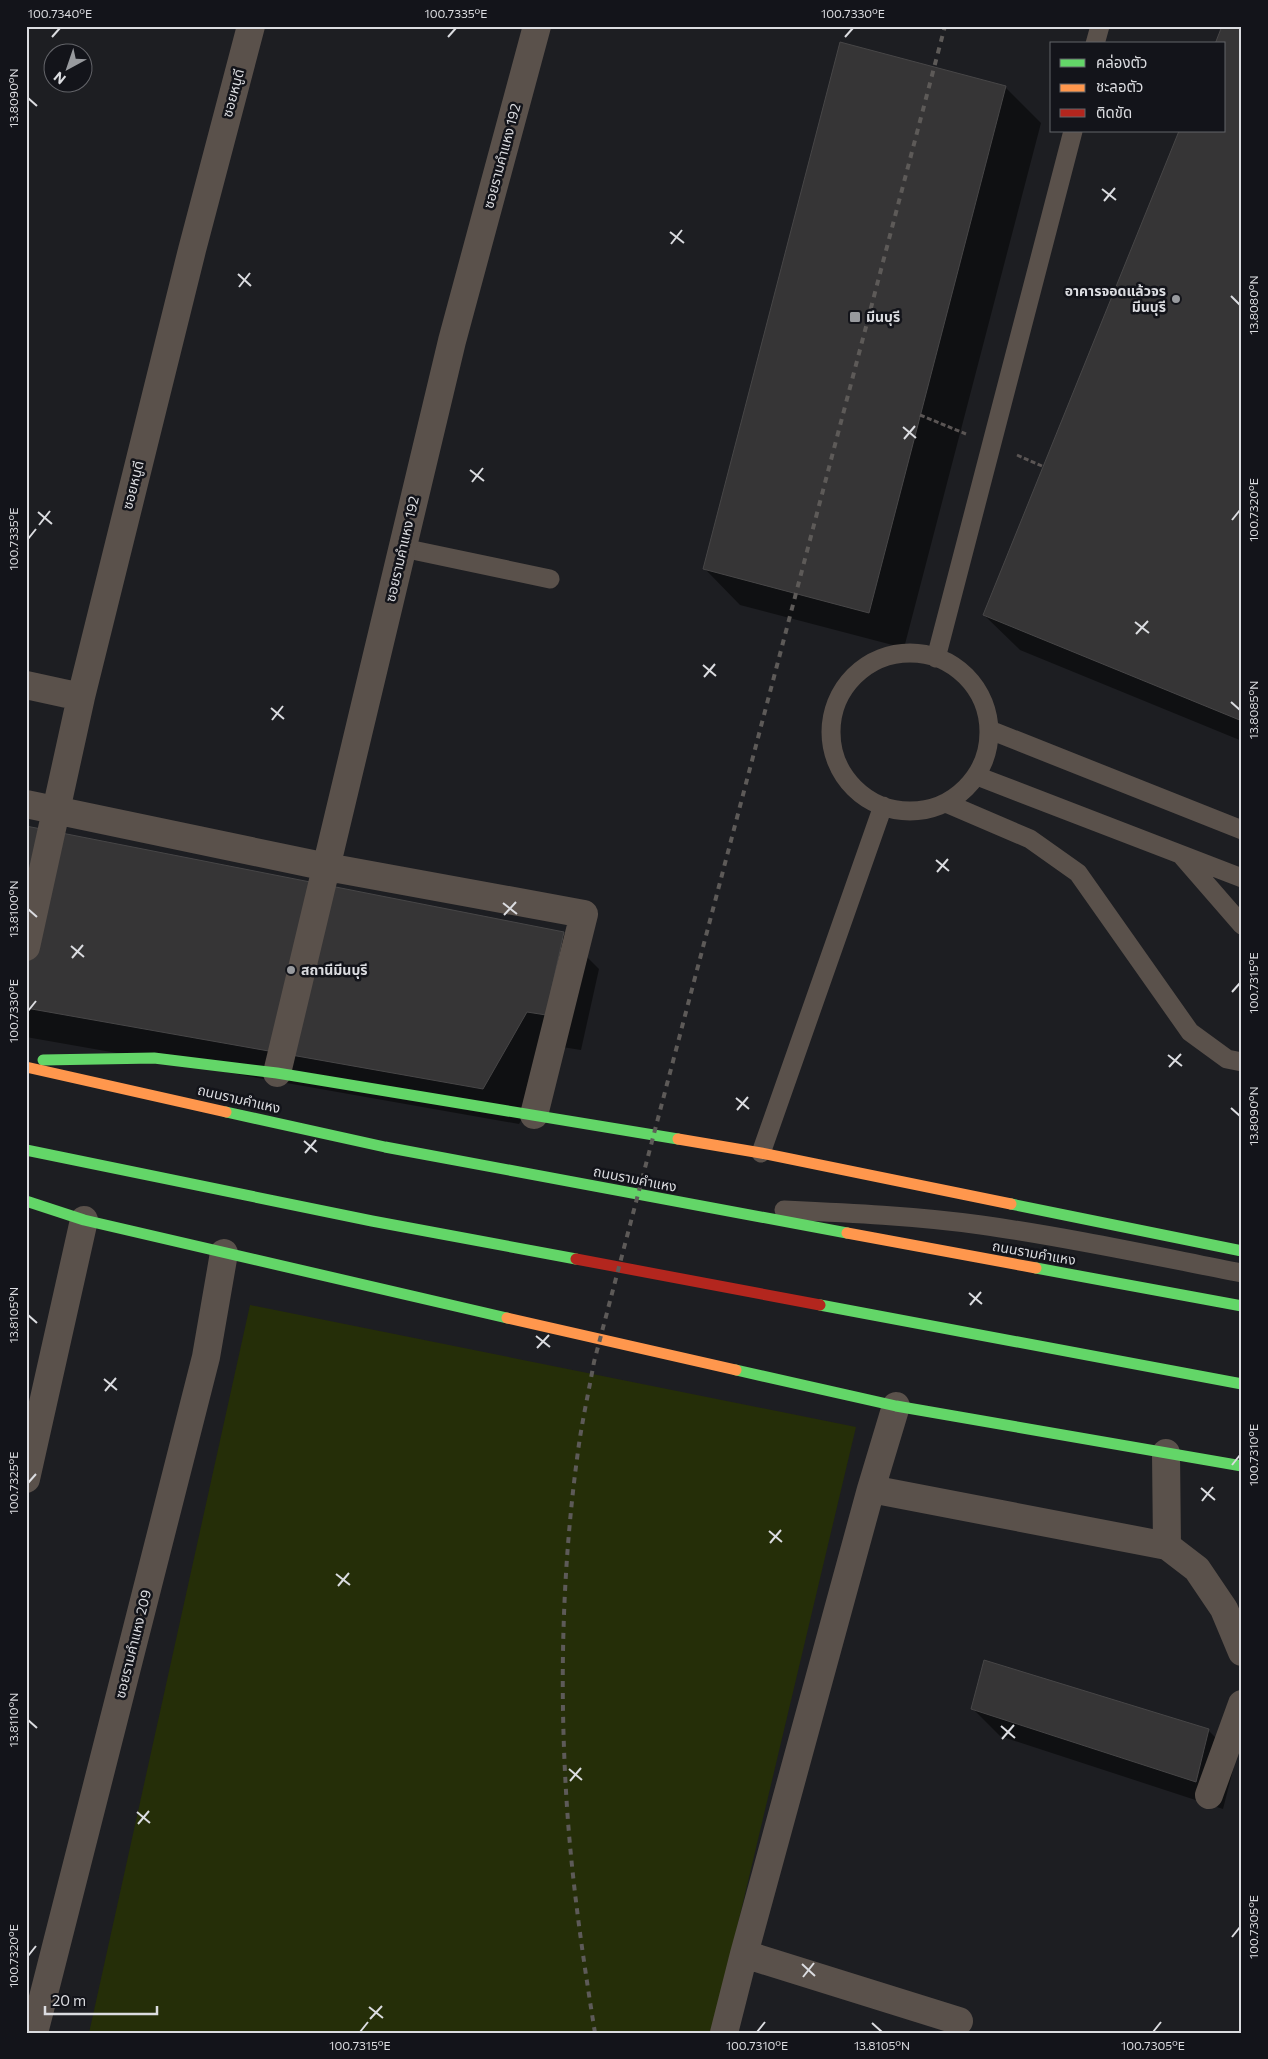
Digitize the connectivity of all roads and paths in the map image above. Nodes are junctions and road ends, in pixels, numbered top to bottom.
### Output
1 (251, 26) edge
2 (536, 26) edge
3 (1100, 26) edge
4 (1096, 42) edge
5 (1073, 132) edge
6 (402, 548) junction
7 (550, 579) dead end
8 (936, 658) junction
9 (26, 685) edge
10 (81, 697) junction
11 (990, 730) junction
12 (977, 776) junction
13 (946, 803) junction
14 (26, 804) edge
15 (883, 806) junction
16 (56, 809) junction
17 (1242, 830) edge
18 (1180, 854) junction
19 (327, 867) junction
20 (1242, 878) edge
21 (1242, 925) edge
22 (26, 947) edge
23 (26, 1061) edge
24 (1242, 1062) edge
25 (26, 1067) edge
26 (277, 1073) junction
27 (534, 1116) junction
28 (26, 1150) edge
29 (761, 1153) junction
30 (26, 1201) edge
31 (703, 1206) junction
32 (84, 1220) junction
33 (1242, 1251) edge
34 (224, 1253) junction
35 (1242, 1273) edge
36 (1242, 1306) edge
37 (1242, 1384) edge
38 (896, 1406) junction
39 (1166, 1453) junction
40 (1242, 1466) edge
41 (26, 1479) edge
42 (871, 1489) junction
43 (1167, 1546) junction
44 (1242, 1652) edge
45 (1242, 1704) edge
46 (1209, 1795) dead end
47 (744, 1954) junction
48 (959, 2021) dead end
49 (34, 2033) edge
50 (724, 2033) edge

1 - 10 street, ซอยหนูดี
2 - 6 street, ซอยรามคำแหง 192
3 - 4 lane
5 - 8 lane
6 - 7 lane
6 - 19 street, ซอยรามคำแหง 192
8 - 11 lane
8 - 15 lane
9 - 10 street
10 - 16 street, ซอยหนูดี
11 - 12 lane
11 - 17 lane
12 - 13 lane
12 - 18 lane
13 - 15 lane
13 - 24 lane
14 - 16 street
15 - 29 lane
16 - 19 street
16 - 22 street, ซอยหนูดี
18 - 20 lane
18 - 21 lane
19 - 26 street, ซอยรามคำแหง 192
19 - 27 street
23 - 26 main road
25 - 31 main road, ถนนรามคำแหง
26 - 27 main road
27 - 29 main road
28 - 37 main road
29 - 33 main road
30 - 32 main road
31 - 35 lane
31 - 36 main road, ถนนรามคำแหง
32 - 34 main road
32 - 41 street
34 - 38 main road
34 - 49 street, ซอยรามคำแหง 209
38 - 39 main road
38 - 42 street
39 - 40 main road
39 - 43 street
42 - 43 street
42 - 47 street
43 - 44 street
45 - 46 street
47 - 48 street
47 - 50 street

